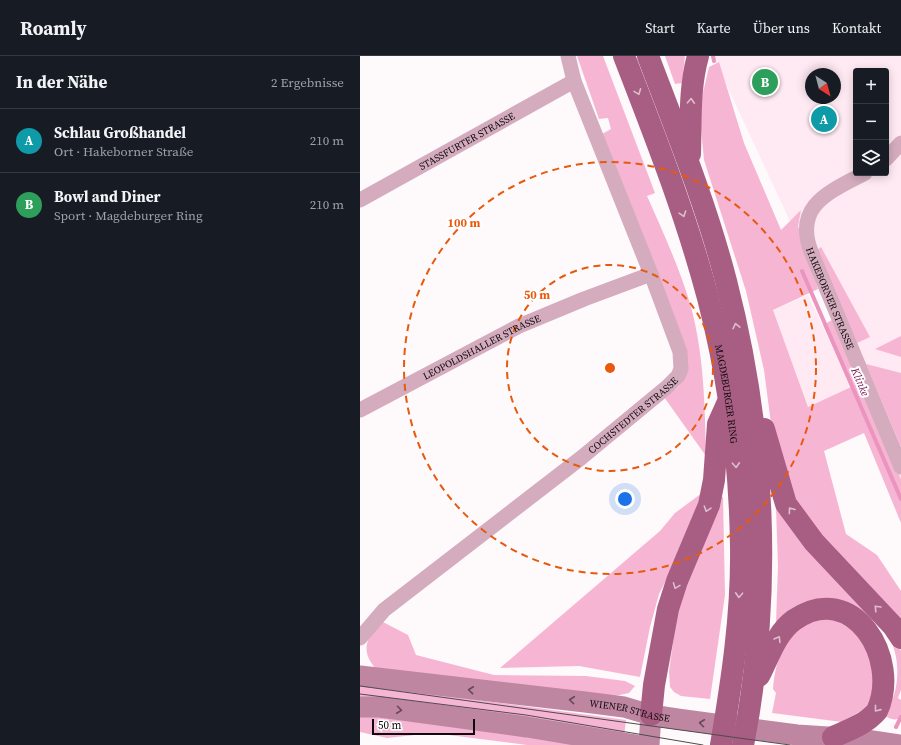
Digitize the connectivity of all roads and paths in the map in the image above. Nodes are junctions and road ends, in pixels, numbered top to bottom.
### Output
1 (568, 56) edge
2 (624, 56) edge
3 (648, 56) edge
4 (698, 56) edge
5 (574, 81) junction
6 (901, 144) edge
7 (889, 156) edge
8 (690, 165) junction
9 (859, 176) edge
10 (360, 200) edge
11 (651, 274) junction
12 (745, 364) junction
13 (729, 399) junction
14 (360, 410) edge
15 (901, 467) edge
16 (360, 638) edge
17 (901, 638) edge
18 (360, 676) edge
19 (753, 686) junction
20 (360, 707) edge
21 (651, 715) junction
22 (834, 737) junction
23 (636, 745) edge
24 (649, 745) edge
25 (721, 745) edge
26 (743, 745) edge
27 (899, 745) edge

1 - 5 street, COCHSTEDTER STRASSE
2 -> 13 highway, MAGDEBURGER RING
3 - 8 highway
8 -> 4 highway
5 - 10 street, STASSFURTER STRASSE
5 - 11 street, COCHSTEDTER STRASSE
6 - 7 street
12 -> 8 highway
9 - 15 street, HAKEBORNER STRASSE
11 - 14 street, LEOPOLDSHALLER STRASSE
11 - 16 street, COCHSTEDTER STRASSE
17 -> 12 highway
12 - 19 highway
13 -> 21 highway
13 -> 25 highway, MAGDEBURGER RING
21 -> 18 main road, WIENER STRASSE
19 -> 22 highway
19 - 26 highway
20 -> 23 main road
22 -> 21 main road, WIENER STRASSE
21 - 24 main road
22 - 27 main road, WIENER STRASSE

